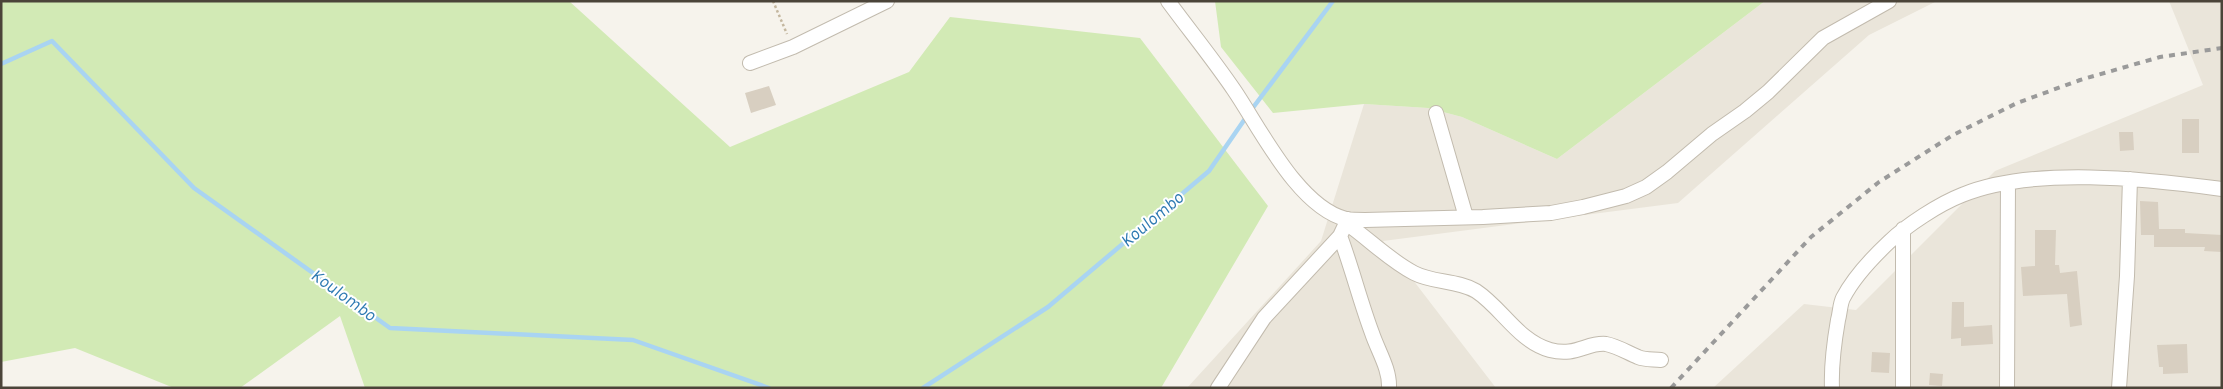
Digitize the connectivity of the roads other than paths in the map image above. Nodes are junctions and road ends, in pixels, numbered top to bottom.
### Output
1 (888, 1) edge
2 (1168, 1) edge
3 (1889, 1) edge
4 (750, 63) dead end
5 (1436, 114) dead end
6 (2130, 179) junction
7 (2008, 183) junction
8 (2222, 189) edge
9 (1466, 217) junction
10 (1347, 221) junction
11 (1903, 229) junction
12 (1340, 236) junction
13 (1661, 360) dead end
14 (1391, 384) edge
15 (1218, 388) edge
16 (1832, 388) edge
17 (1904, 388) edge
18 (2007, 388) edge
19 (2119, 388) edge

1 - 4 street
2 - 10 street
3 - 9 street
5 - 9 street
6 - 7 street
6 - 8 street
6 - 19 street
7 - 11 street
7 - 18 street
9 - 10 street
10 - 12 street
10 - 13 street
11 - 16 street
11 - 17 street
12 - 14 street
12 - 15 street

